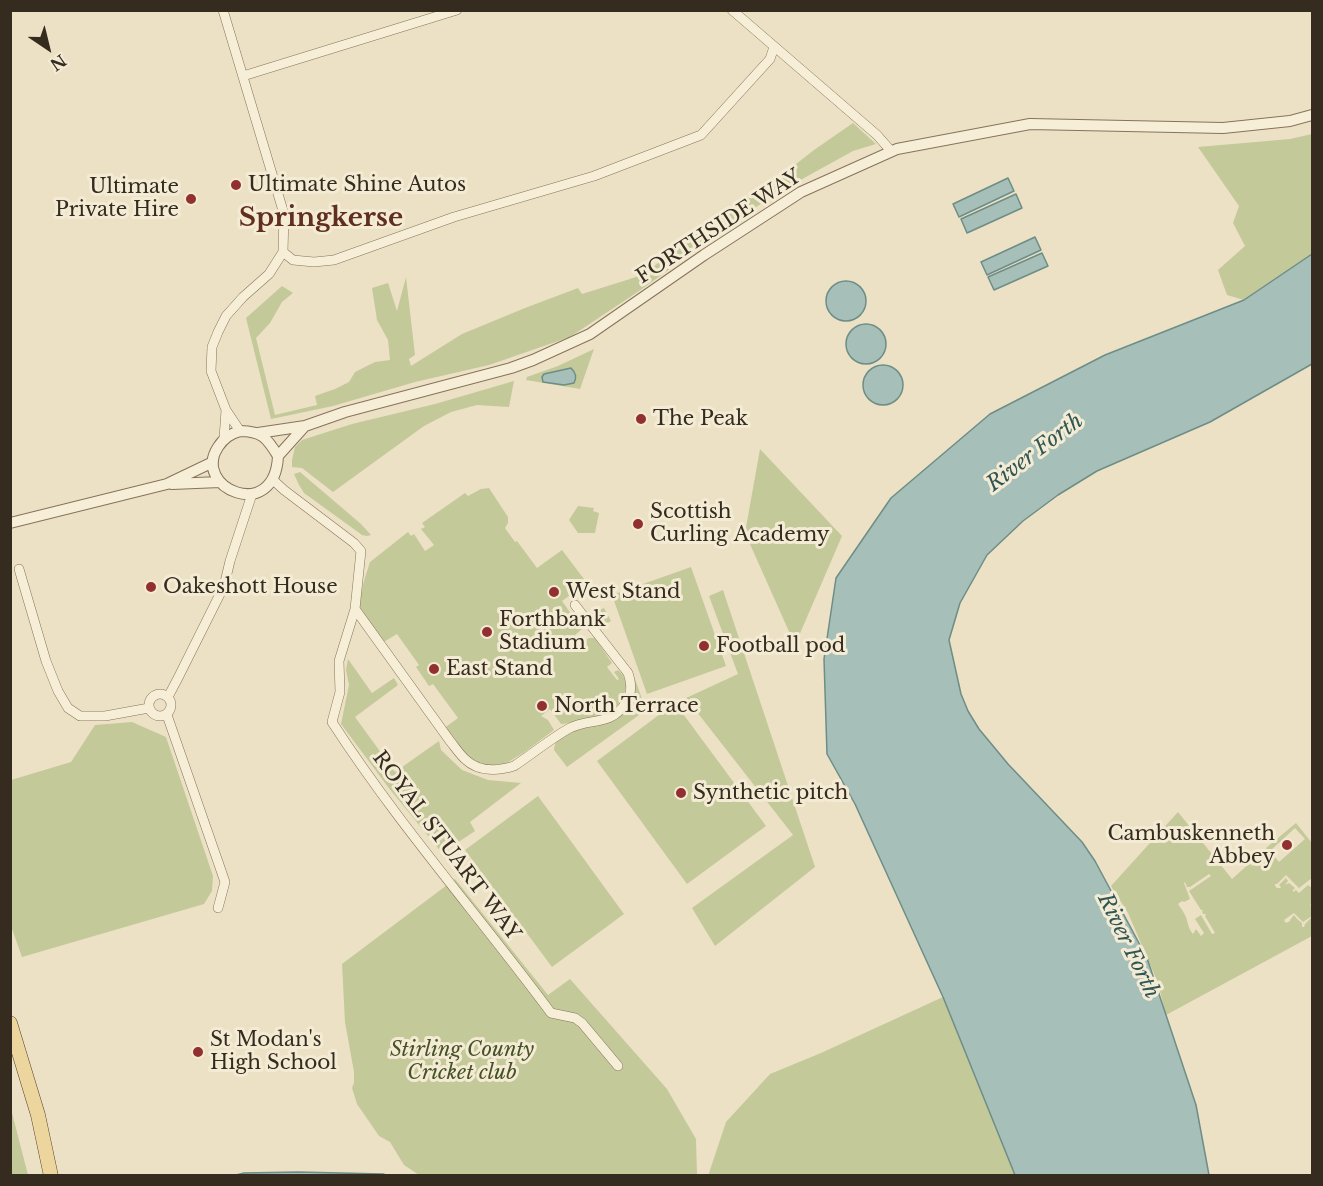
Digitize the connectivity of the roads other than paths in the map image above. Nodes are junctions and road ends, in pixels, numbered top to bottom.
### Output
1 (223, 10) edge
2 (457, 10) edge
3 (732, 10) edge
4 (774, 47) junction
5 (243, 76) junction
6 (1312, 115) edge
7 (891, 151) junction
8 (283, 252) junction
9 (226, 410) junction
10 (305, 426) junction
11 (240, 431) junction
12 (258, 433) junction
13 (224, 438) junction
14 (278, 456) junction
15 (213, 462) junction
16 (272, 479) junction
17 (220, 482) junction
18 (167, 484) junction
19 (252, 494) junction
20 (10, 523) edge
21 (19, 569) dead end
22 (575, 605) dead end
23 (355, 609) junction
24 (168, 697) junction
25 (149, 708) junction
26 (167, 715) junction
27 (218, 909) dead end
28 (10, 1023) edge
29 (618, 1066) dead end
30 (51, 1176) edge

1 - 5 street
2 - 5 street
3 - 4 street
4 - 7 street
4 - 8 street
5 - 8 street
6 - 7 street, FORTHSIDE WAY
7 - 10 street, FORTHSIDE WAY
8 - 9 street
9 - 11 street
9 - 13 street
10 - 12 street, FORTHSIDE WAY
10 - 14 street, FORTHSIDE WAY
11 - 12 street
11 - 13 street
12 - 14 street
13 - 15 street
14 - 16 street
15 - 17 street
15 - 18 street
16 - 19 street
16 - 23 street, ROYAL STUART WAY
17 - 18 street
17 - 19 street
18 - 20 street
19 - 24 street
21 - 25 street
22 - 23 street
23 - 29 street, ROYAL STUART WAY
24 - 25 street
24 - 26 street
25 - 26 street
26 - 27 street
28 - 30 main road

